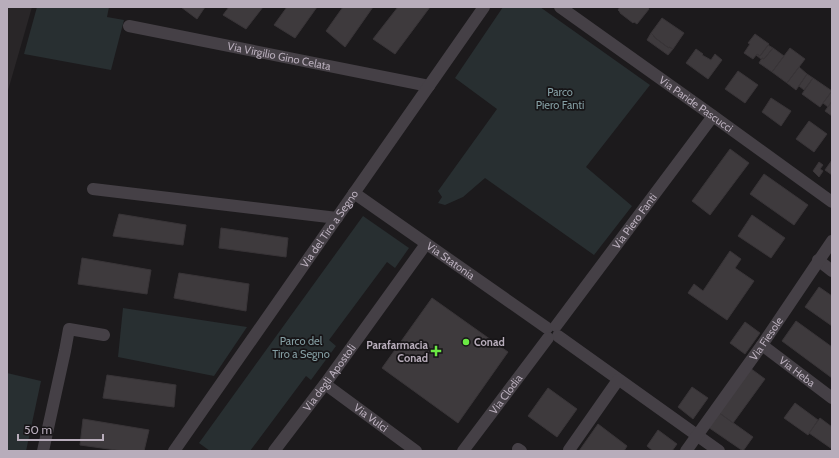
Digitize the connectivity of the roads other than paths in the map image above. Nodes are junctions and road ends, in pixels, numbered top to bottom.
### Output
1 (484, 7) edge
2 (560, 7) edge
3 (129, 26) dead end
4 (429, 86) junction
5 (713, 116) junction
6 (93, 189) dead end
7 (354, 193) junction
8 (832, 202) edge
9 (337, 218) junction
10 (832, 241) edge
11 (426, 244) junction
12 (818, 260) junction
13 (832, 271) edge
14 (552, 332) junction
15 (104, 335) dead end
16 (762, 345) junction
17 (618, 380) junction
18 (325, 384) junction
19 (832, 398) edge
20 (697, 435) junction
21 (569, 450) dead end
22 (43, 451) edge
23 (174, 451) edge
24 (274, 451) edge
25 (416, 451) edge
26 (463, 451) edge
27 (686, 451) edge
28 (719, 451) edge

1 - 4 street, Via del Tiro a Segno
2 - 5 street, Via Paride Pascucci
3 - 4 street, Via Virgilio Gino Celata
4 - 7 street, Via del Tiro a Segno
5 - 8 street, Via Paride Pascucci
5 - 14 street, Via Piero Fanti
6 - 9 street
7 - 9 street, Via del Tiro a Segno
7 - 11 street, Via Statonia
9 - 23 street, Via del Tiro a Segno
10 - 12 street, Via Fiesole
11 - 14 street, Via Statonia
11 - 18 street, Via degli Apostoli
12 - 13 street
12 - 16 street, Via Fiesole
14 - 17 street, Via Statonia
14 - 26 street, Via Clodia
15 - 22 street
16 - 19 street, Via Heba
16 - 20 street, Via Fiesole
17 - 20 street, Via Statonia
17 - 21 street
18 - 24 street, Via degli Apostoli
18 - 25 street, Via Vulci
20 - 27 street, Via Fiesole
20 - 28 street, Via Statonia

